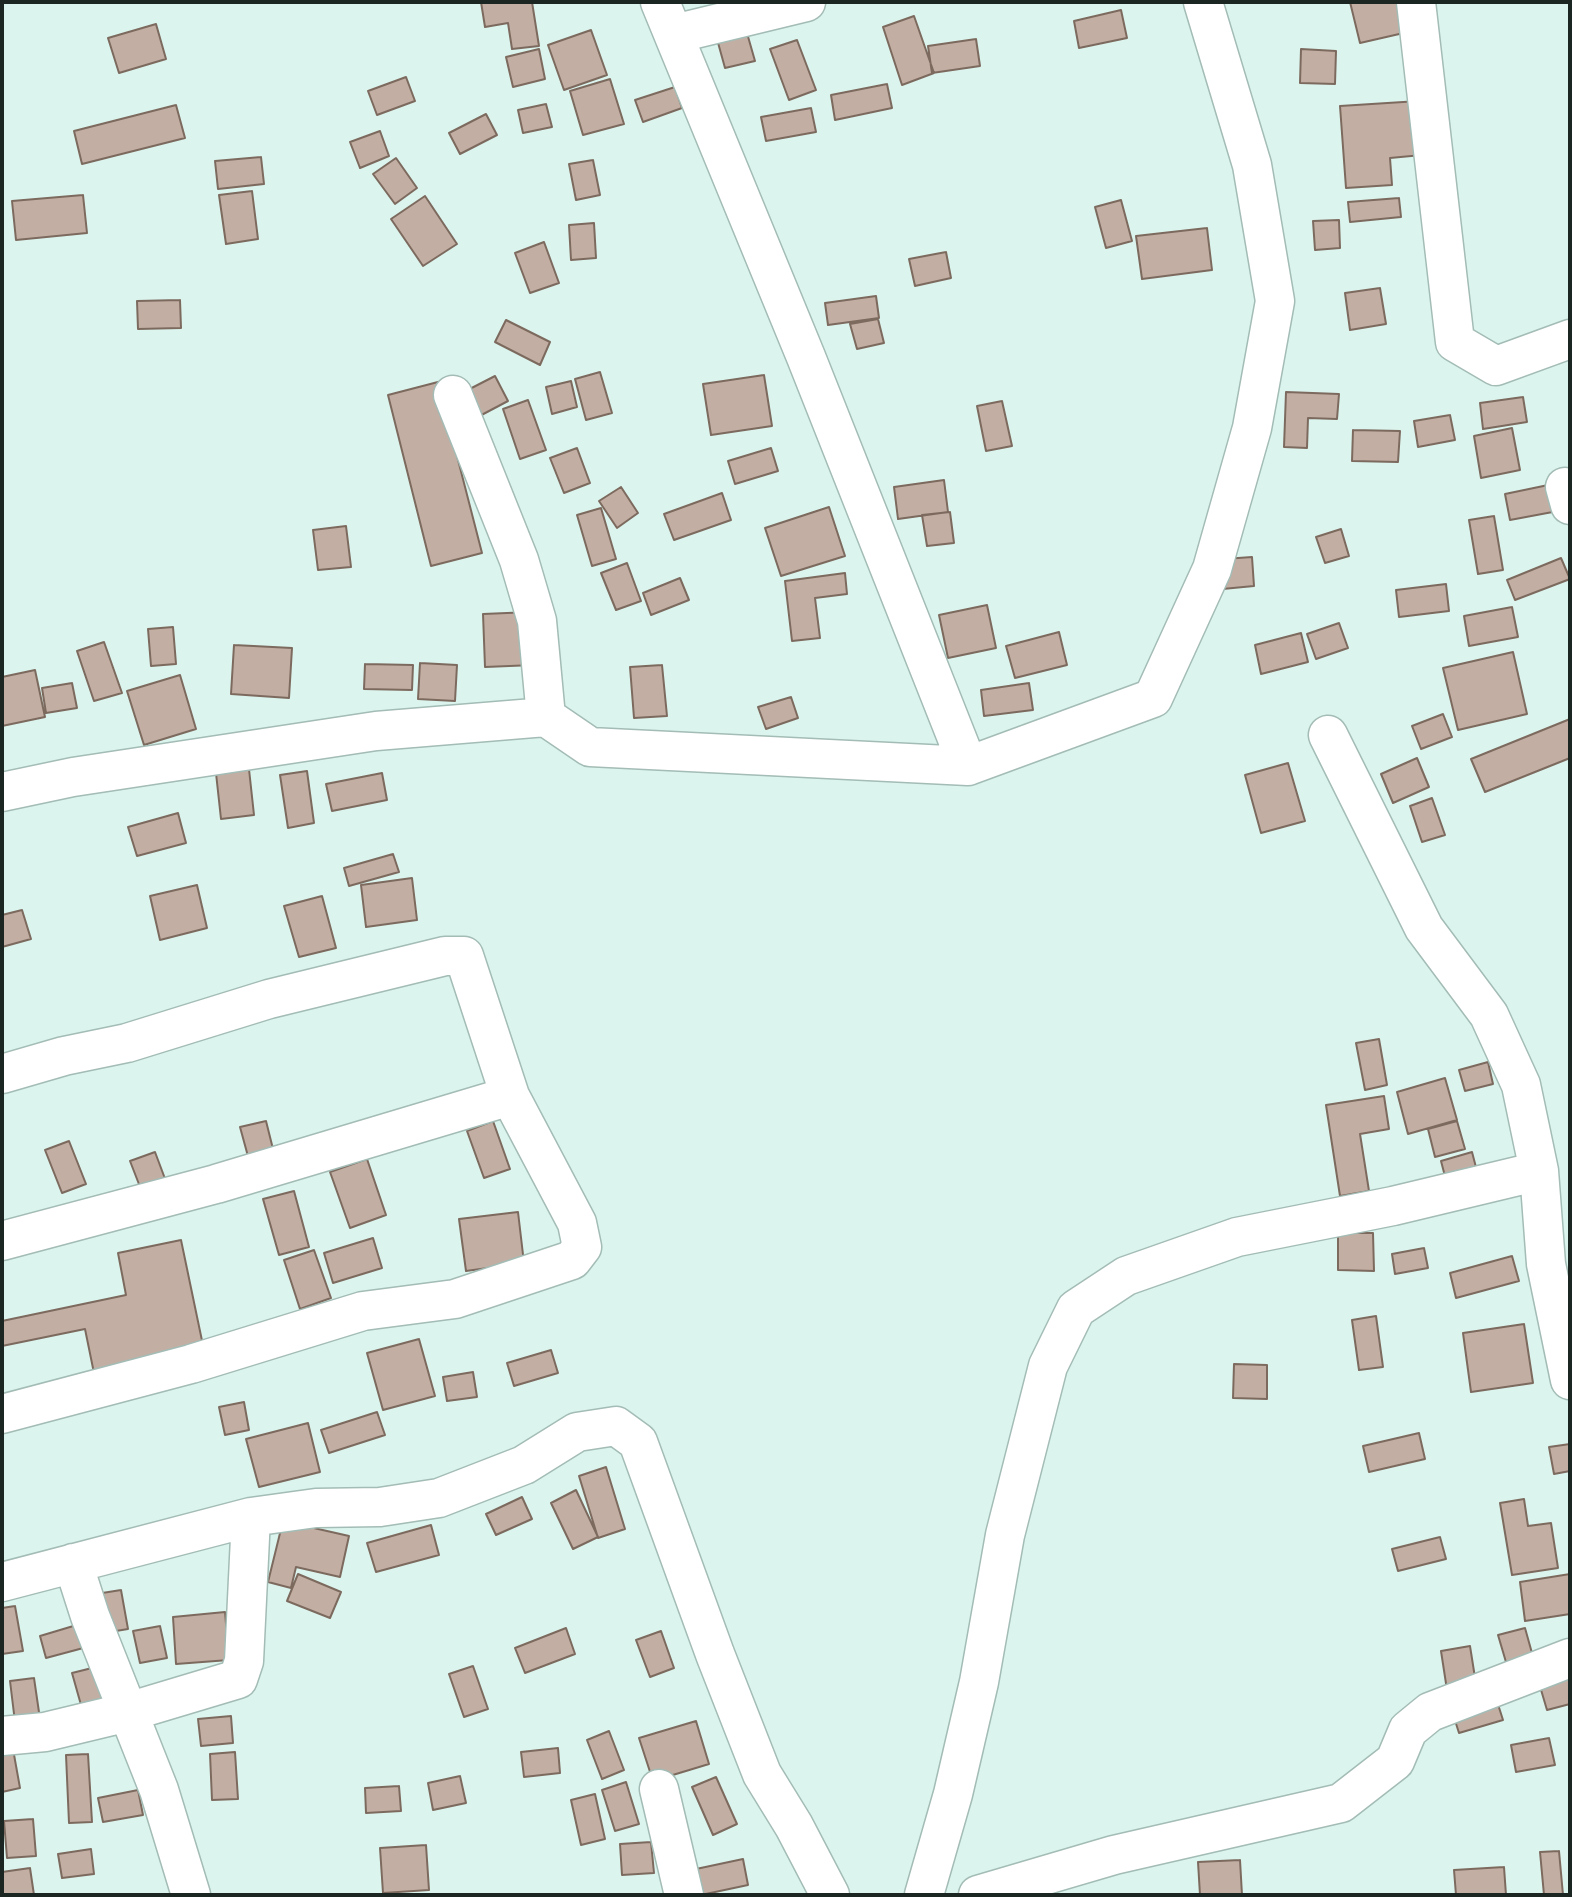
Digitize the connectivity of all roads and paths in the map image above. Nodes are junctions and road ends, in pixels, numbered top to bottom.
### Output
1 (806, 2) edge
2 (1203, 2) edge
3 (1416, 2) edge
4 (667, 18) edge
5 (1570, 339) edge
6 (453, 395) dead end
7 (546, 717) junction
8 (1328, 735) dead end
9 (968, 766) junction
10 (2, 792) edge
11 (2, 1074) edge
12 (510, 1096) junction
13 (1539, 1171) junction
14 (2, 1241) edge
15 (1570, 1380) edge
16 (2, 1414) edge
17 (251, 1517) junction
18 (73, 1563) junction
19 (2, 1582) edge
20 (1570, 1658) edge
21 (128, 1712) junction
22 (2, 1736) edge
23 (659, 1789) dead end
24 (191, 1895) edge
25 (684, 1895) edge
26 (830, 1895) edge
27 (924, 1895) edge
28 (978, 1895) edge

1 - 4 street
2 - 9 street
3 - 5 street
4 - 9 street
6 - 7 street
7 - 9 street
7 - 10 street
8 - 13 street
11 - 12 street
12 - 14 street
12 - 16 street
13 - 15 street
13 - 27 street
17 - 18 street
17 - 21 street
17 - 26 street
18 - 19 street
18 - 21 street
20 - 28 street
21 - 22 street
21 - 24 street
23 - 25 street

